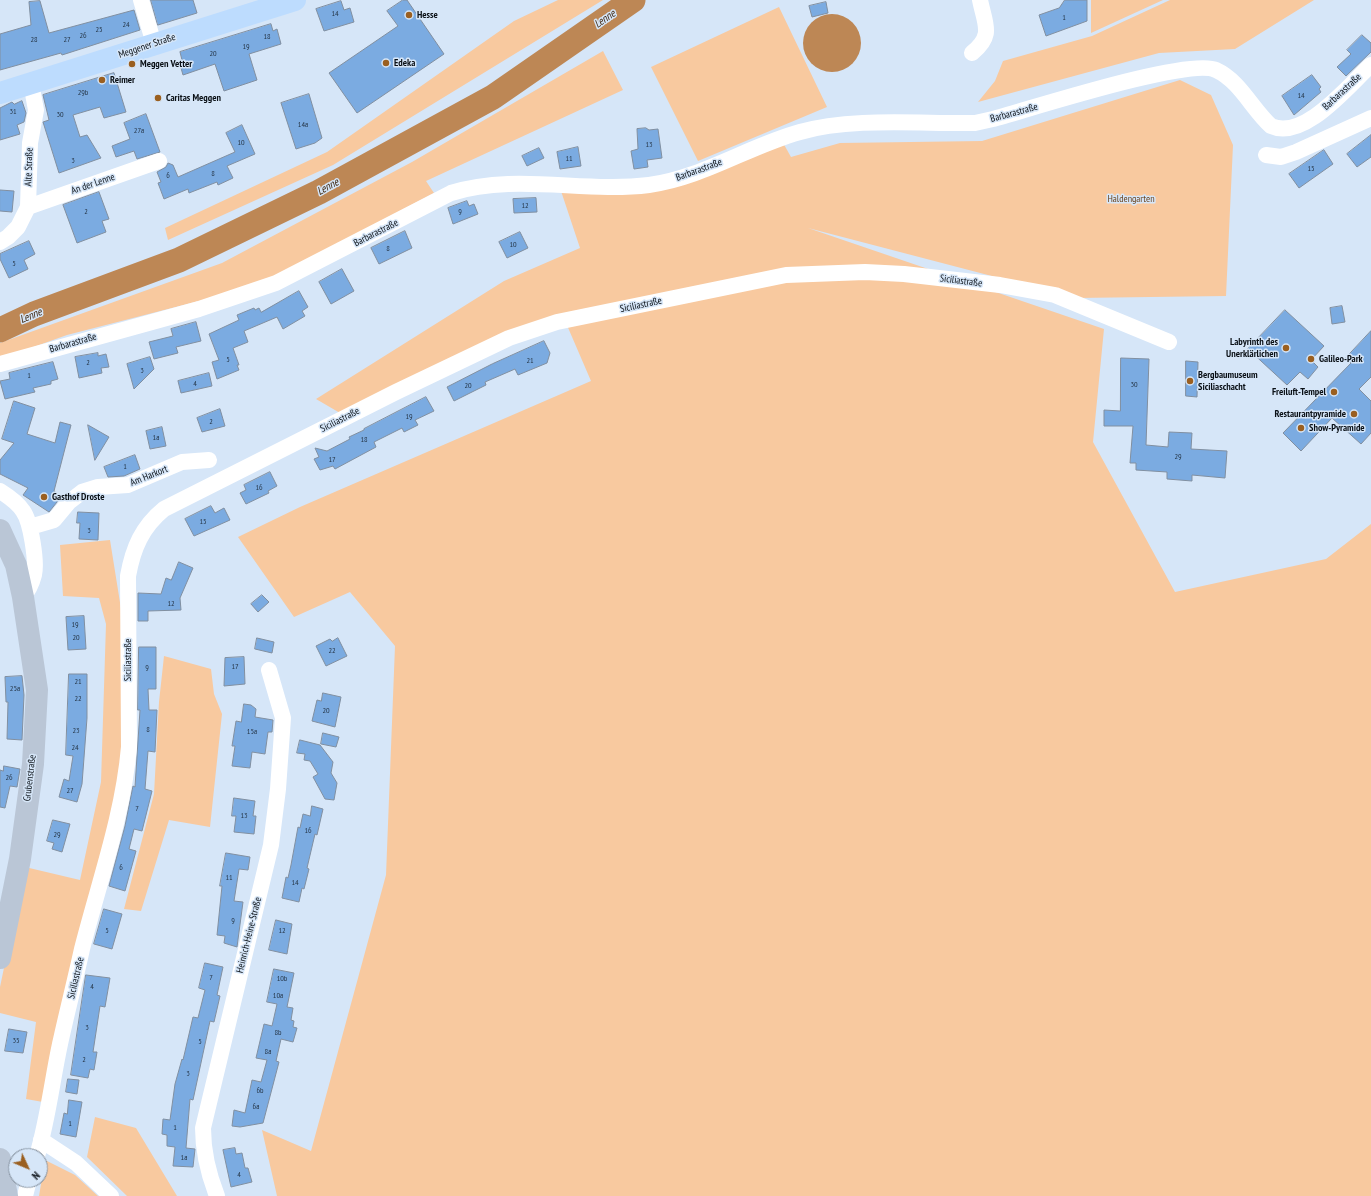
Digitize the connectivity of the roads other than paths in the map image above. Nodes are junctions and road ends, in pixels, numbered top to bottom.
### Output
1 (141, 0) edge
2 (295, 0) edge
3 (980, 0) edge
4 (154, 44) junction
5 (972, 53) dead end
6 (1371, 65) edge
7 (31, 83) junction
8 (0, 93) edge
9 (1371, 118) edge
10 (1266, 155) dead end
11 (159, 161) dead end
12 (28, 207) junction
13 (0, 242) edge
14 (1169, 342) dead end
15 (0, 364) edge
16 (209, 460) dead end
17 (0, 491) edge
18 (30, 527) junction
19 (0, 530) edge
20 (23, 597) junction
21 (269, 670) dead end
22 (0, 958) edge
23 (41, 1140) junction
24 (39, 1148) edge
25 (0, 1159) edge
26 (7, 1196) edge
27 (111, 1196) edge
28 (217, 1196) edge

1 - 4 street
2 - 4 main road, Meggener Straße
3 - 5 street
4 - 7 main road, Meggener Straße
6 - 15 street, Barbarastraße
7 - 8 main road, Meggener Straße
7 - 12 street, Alte Straße
9 - 10 street
11 - 12 street, An der Lenne
12 - 13 street, Alte Straße
14 - 23 street, Siciliastraße
16 - 18 street, Am Harkort
17 - 18 street
18 - 20 street
19 - 20 main road, Grubenstraße
20 - 22 main road, Grubenstraße
21 - 28 street, Heinrich-Heine-Straße
23 - 24 street, Siciliastraße
23 - 27 street
25 - 26 main road

